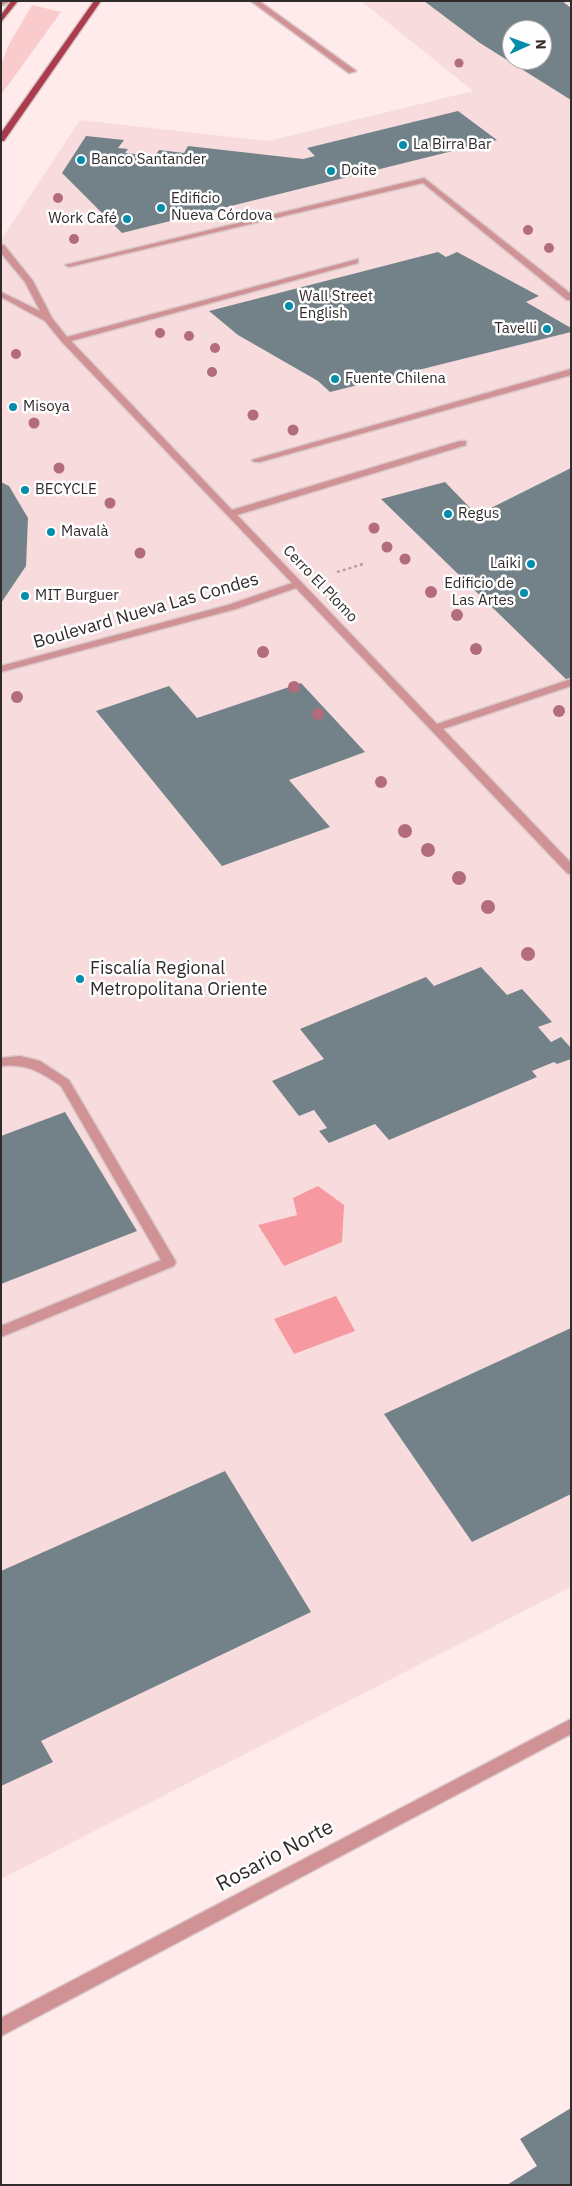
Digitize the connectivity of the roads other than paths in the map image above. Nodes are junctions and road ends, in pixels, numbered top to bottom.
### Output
1 (8, 1) edge
2 (16, 1) edge
3 (98, 1) edge
4 (254, 1) edge
5 (1, 4) edge
6 (1, 20) edge
7 (352, 71) dead end
8 (1, 140) edge
9 (1, 247) edge
10 (355, 261) dead end
11 (68, 265) dead end
12 (1, 294) edge
13 (571, 298) edge
14 (48, 319) junction
15 (65, 340) junction
16 (571, 372) edge
17 (463, 443) dead end
18 (257, 460) dead end
19 (232, 513) junction
20 (299, 584) junction
21 (1, 669) edge
22 (571, 682) edge
23 (435, 728) junction
24 (571, 870) edge
25 (1, 1062) edge
26 (1, 1332) edge
27 (571, 1726) edge
28 (1, 2026) edge

1 - 5 street
2 - 6 main road
3 - 8 main road
4 - 7 street
9 - 14 street, Cerro El Plomo
10 - 15 street
11 - 13 street
12 - 14 street, Cerro El Plomo
14 - 15 street, Cerro El Plomo
15 - 19 street, Cerro El Plomo
16 - 18 street
17 - 19 street
19 - 20 street, Cerro El Plomo
20 - 21 street, Boulevard Nueva Las Condes
20 - 23 street, Cerro El Plomo
22 - 23 street
23 - 24 street, Cerro El Plomo
25 - 26 street
27 - 28 street, Rosario Norte

